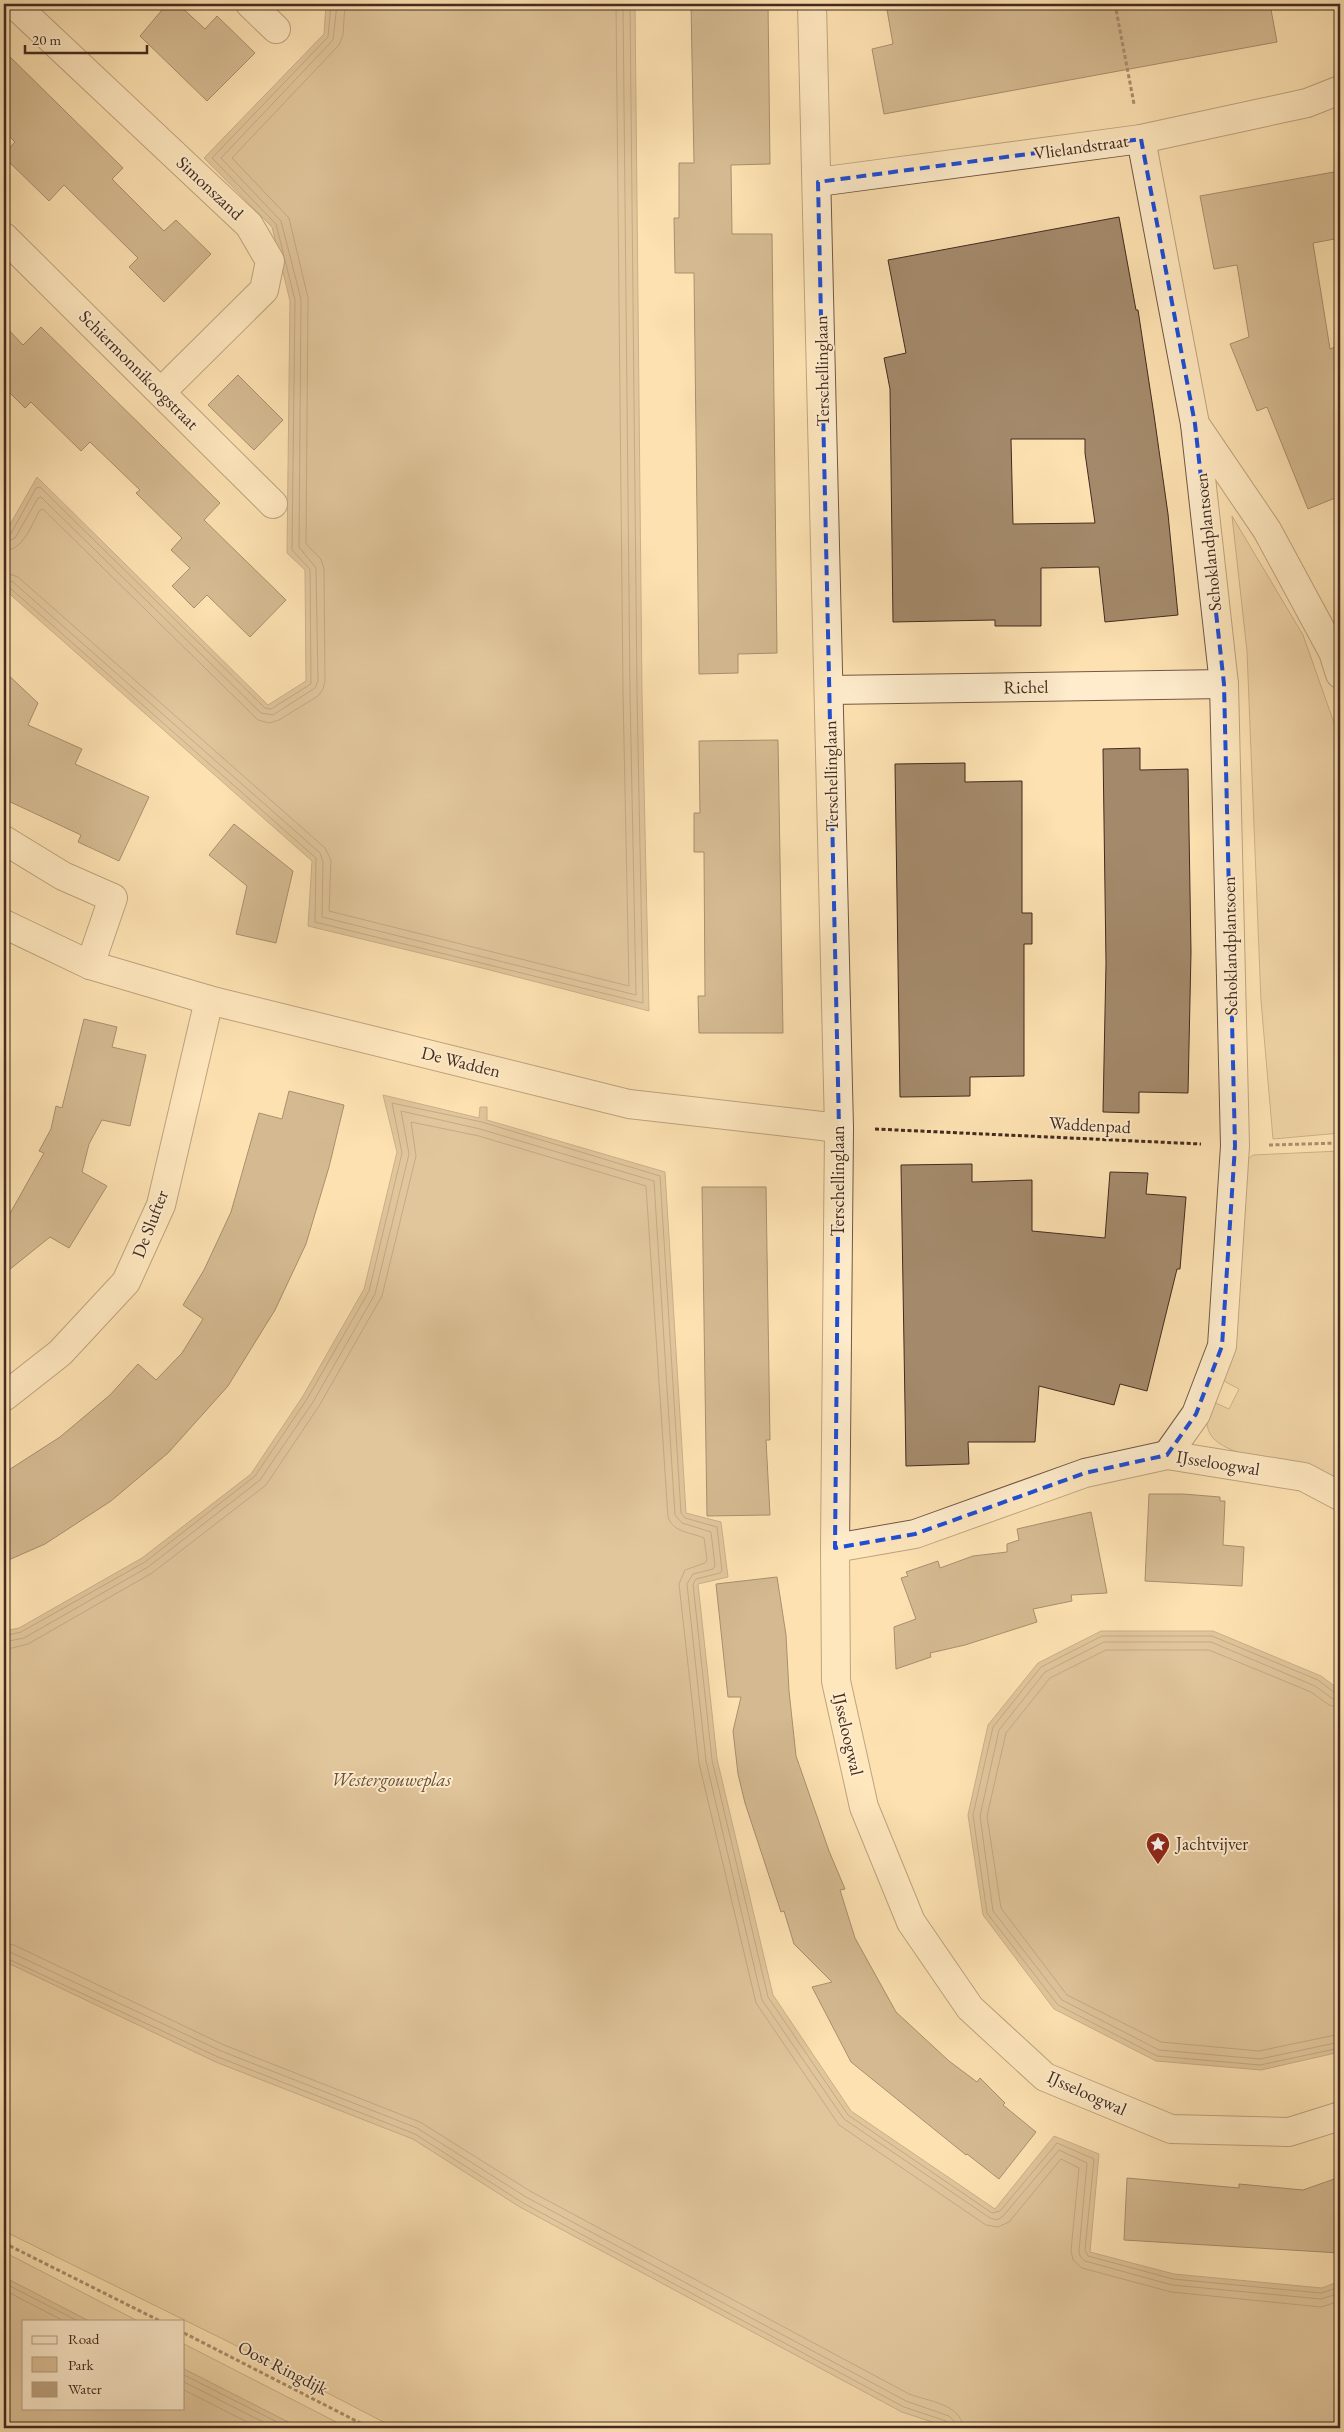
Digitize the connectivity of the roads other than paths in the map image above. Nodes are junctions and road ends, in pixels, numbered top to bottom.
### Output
1 (14, 4) edge
2 (250, 4) edge
3 (812, 4) edge
4 (276, 29) dead end
5 (1340, 90) edge
6 (1141, 139) junction
7 (818, 182) junction
8 (4, 237) edge
9 (161, 392) junction
10 (1195, 424) junction
11 (273, 504) dead end
12 (1338, 658) edge
13 (1224, 684) junction
14 (829, 690) junction
15 (4, 840) edge
16 (4, 924) edge
17 (90, 965) junction
18 (209, 1000) junction
19 (839, 1128) junction
20 (4, 1397) edge
21 (1167, 1455) junction
22 (1340, 1496) edge
23 (834, 1548) junction
24 (1340, 2116) edge

1 - 9 street, Simonszand
2 - 4 street
3 - 7 street, Terschellinglaan
5 - 6 street, Vlielandstraat
6 - 7 street, Vlielandstraat
6 - 10 street, Schoklandplantsoen
7 - 14 street, Terschellinglaan
8 - 9 street, Schiermonnikoogstraat
9 - 11 street, Schiermonnikoogstraat
10 - 12 street, Schoklandplantsoen
10 - 13 street, Schoklandplantsoen
13 - 14 street, Richel
13 - 21 street, Schoklandplantsoen
14 - 19 street, Terschellinglaan
15 - 17 street
16 - 17 street, De Wadden
17 - 18 street, De Wadden
18 - 19 street, De Wadden
18 - 20 street, De Slufter
19 - 23 street, Terschellinglaan
21 - 22 street, IJsseloogwal
21 - 23 street, IJsseloogwal
23 - 24 street, IJsseloogwal

